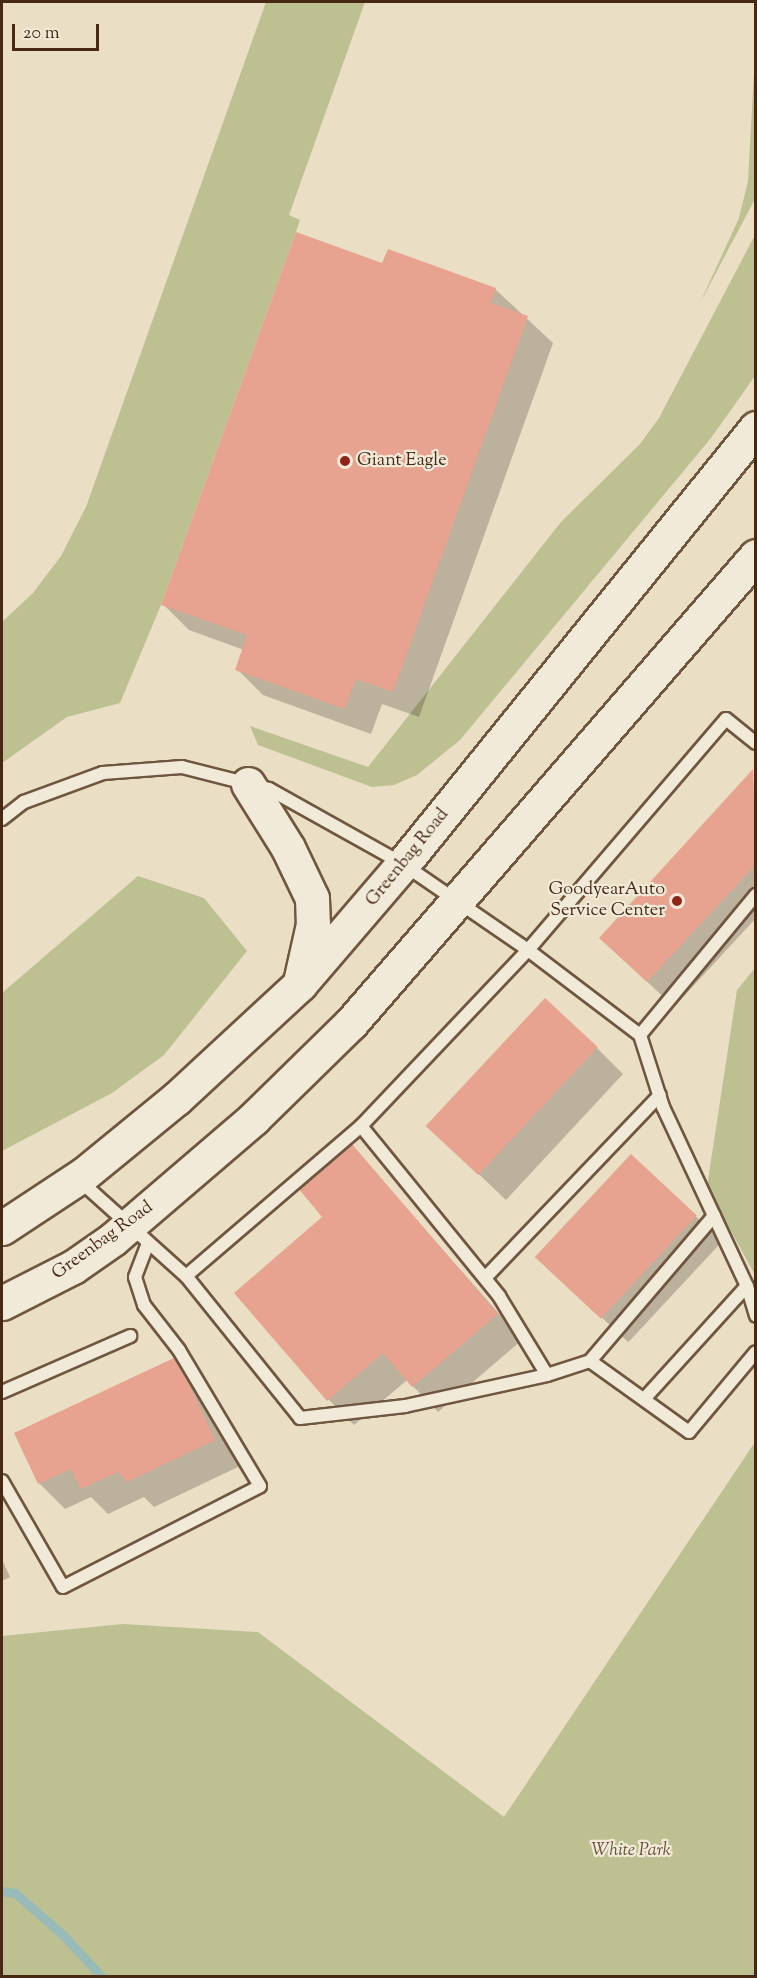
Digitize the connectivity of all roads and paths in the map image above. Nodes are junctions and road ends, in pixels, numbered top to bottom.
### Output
1 (756, 428) edge
2 (756, 556) edge
3 (756, 743) edge
4 (248, 784) junction
5 (2, 819) edge
6 (403, 864) junction
7 (756, 895) edge
8 (458, 902) junction
9 (528, 950) junction
10 (300, 984) junction
11 (640, 1035) junction
12 (660, 1095) junction
13 (361, 1126) junction
14 (77, 1178) junction
15 (714, 1216) junction
16 (2, 1228) edge
17 (138, 1235) junction
18 (186, 1276) junction
19 (485, 1278) junction
20 (747, 1286) junction
21 (2, 1303) edge
22 (756, 1316) edge
23 (130, 1336) dead end
24 (756, 1352) edge
25 (590, 1360) junction
26 (547, 1375) junction
27 (2, 1392) edge
28 (645, 1398) junction
29 (2, 1480) edge

1 - 6 main road, Greenbag Road
2 - 8 main road, Greenbag Road
3 - 9 lane
4 - 5 lane
4 - 6 lane
4 - 10 main road
6 - 8 lane
6 - 10 main road, Greenbag Road
7 - 11 lane
8 - 9 lane
8 - 17 main road, Greenbag Road
9 - 11 lane
9 - 13 lane
10 - 14 main road, Greenbag Road
11 - 12 lane
12 - 15 lane
12 - 19 lane
13 - 18 lane
13 - 19 lane
14 - 16 main road, Greenbag Road
14 - 17 lane
15 - 20 lane
15 - 25 lane
17 - 18 lane
17 - 21 main road, Greenbag Road
17 - 29 lane
18 - 26 lane
19 - 26 lane
20 - 22 lane
20 - 28 lane
23 - 27 lane
24 - 28 lane
25 - 26 lane
25 - 28 lane

